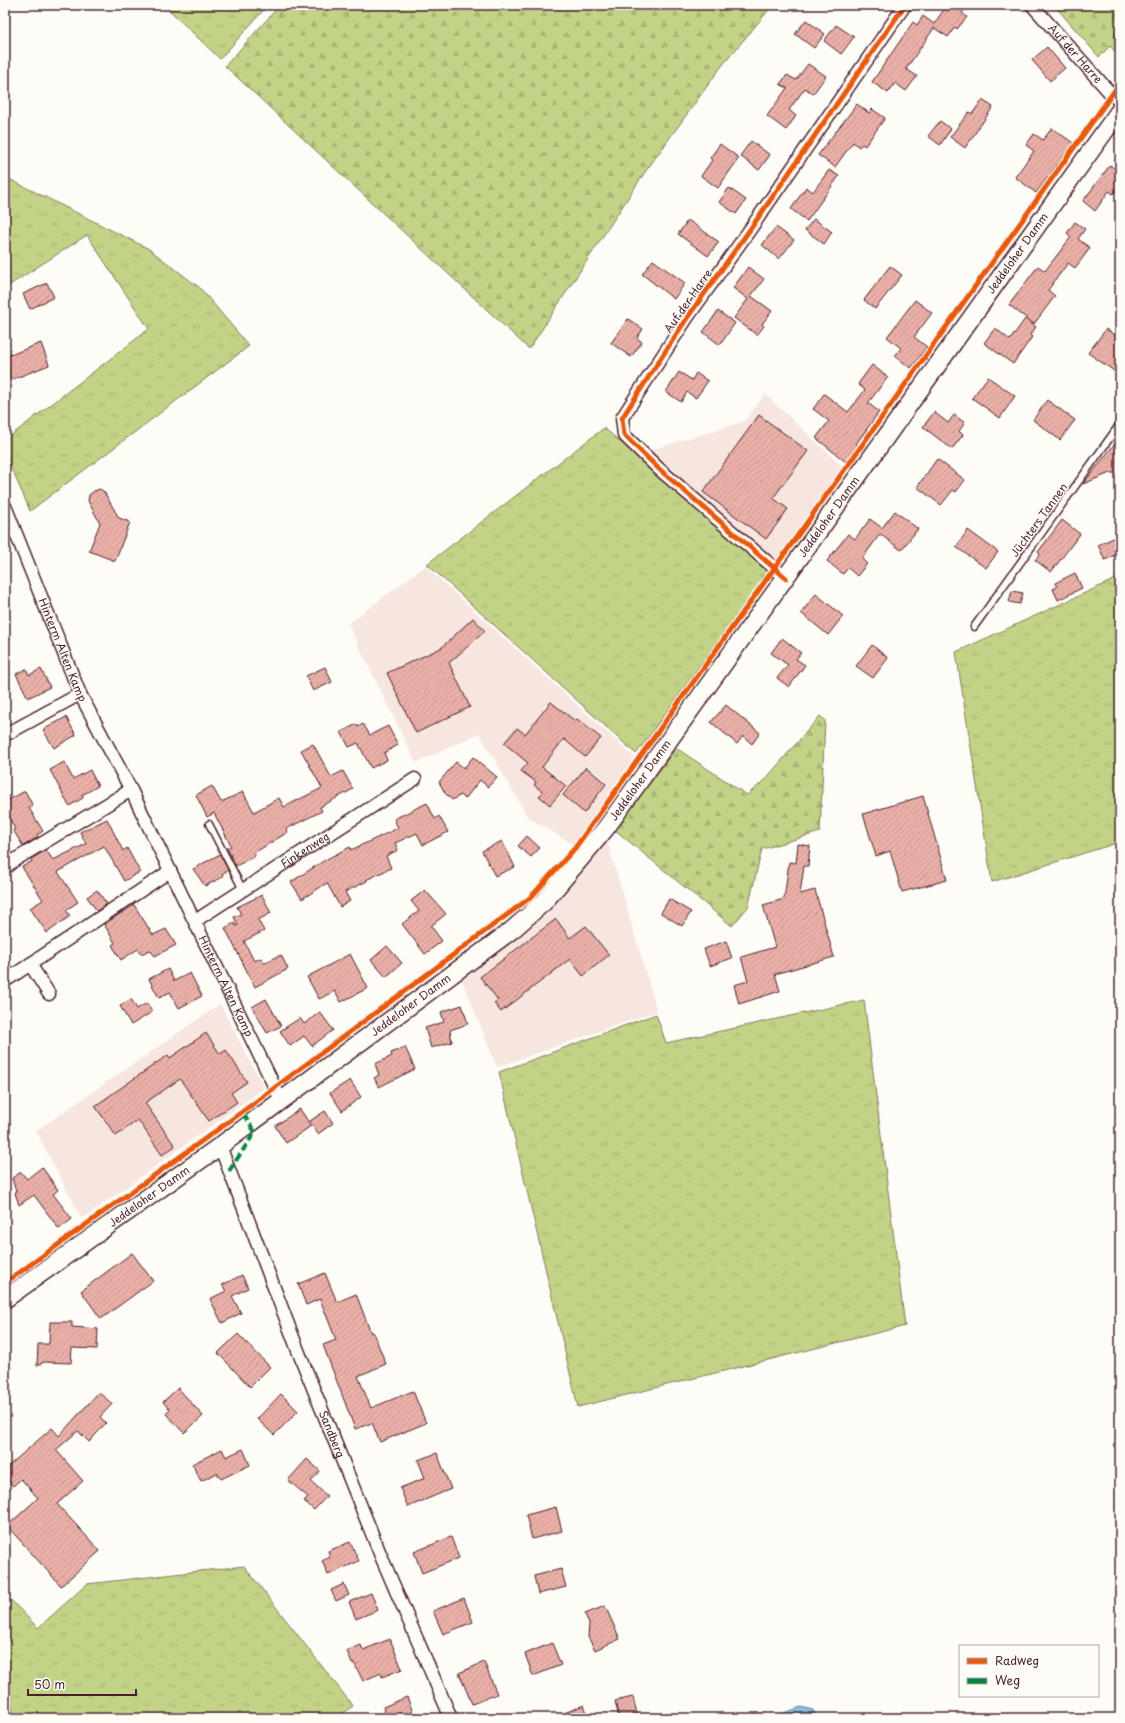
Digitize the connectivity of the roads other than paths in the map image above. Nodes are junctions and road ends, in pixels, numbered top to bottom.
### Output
1 (905, 5) edge
2 (1032, 5) edge
3 (1120, 101) edge
4 (1120, 110) edge
5 (1120, 424) edge
6 (5, 506) edge
7 (786, 578) junction
8 (974, 627) dead end
9 (80, 694) junction
10 (5, 735) edge
11 (415, 779) dead end
12 (131, 790) junction
13 (209, 824) dead end
14 (5, 868) edge
15 (170, 871) junction
16 (243, 890) junction
17 (195, 921) junction
18 (30, 964) junction
19 (5, 981) edge
20 (49, 994) dead end
21 (281, 1100) junction
22 (220, 1146) junction
23 (5, 1299) edge
24 (451, 1718) edge

1 - 7 street, Auf der Harre
2 - 3 street, Auf der Harre
4 - 7 main road, Jeddeloher Damm
5 - 8 lane, Jüchters Tannen
6 - 9 street, Hinterm Alten Kamp
7 - 21 main road, Jeddeloher Damm
9 - 10 street
9 - 12 street, Hinterm Alten Kamp
11 - 16 street, Finkenweg
12 - 14 street
12 - 15 street, Hinterm Alten Kamp
13 - 16 lane
15 - 17 street, Hinterm Alten Kamp
15 - 18 street
16 - 17 street, Finkenweg
17 - 21 street, Hinterm Alten Kamp
18 - 19 street
18 - 20 street
21 - 22 main road, Jeddeloher Damm
22 - 23 main road, Jeddeloher Damm
22 - 24 street, Sandberg

